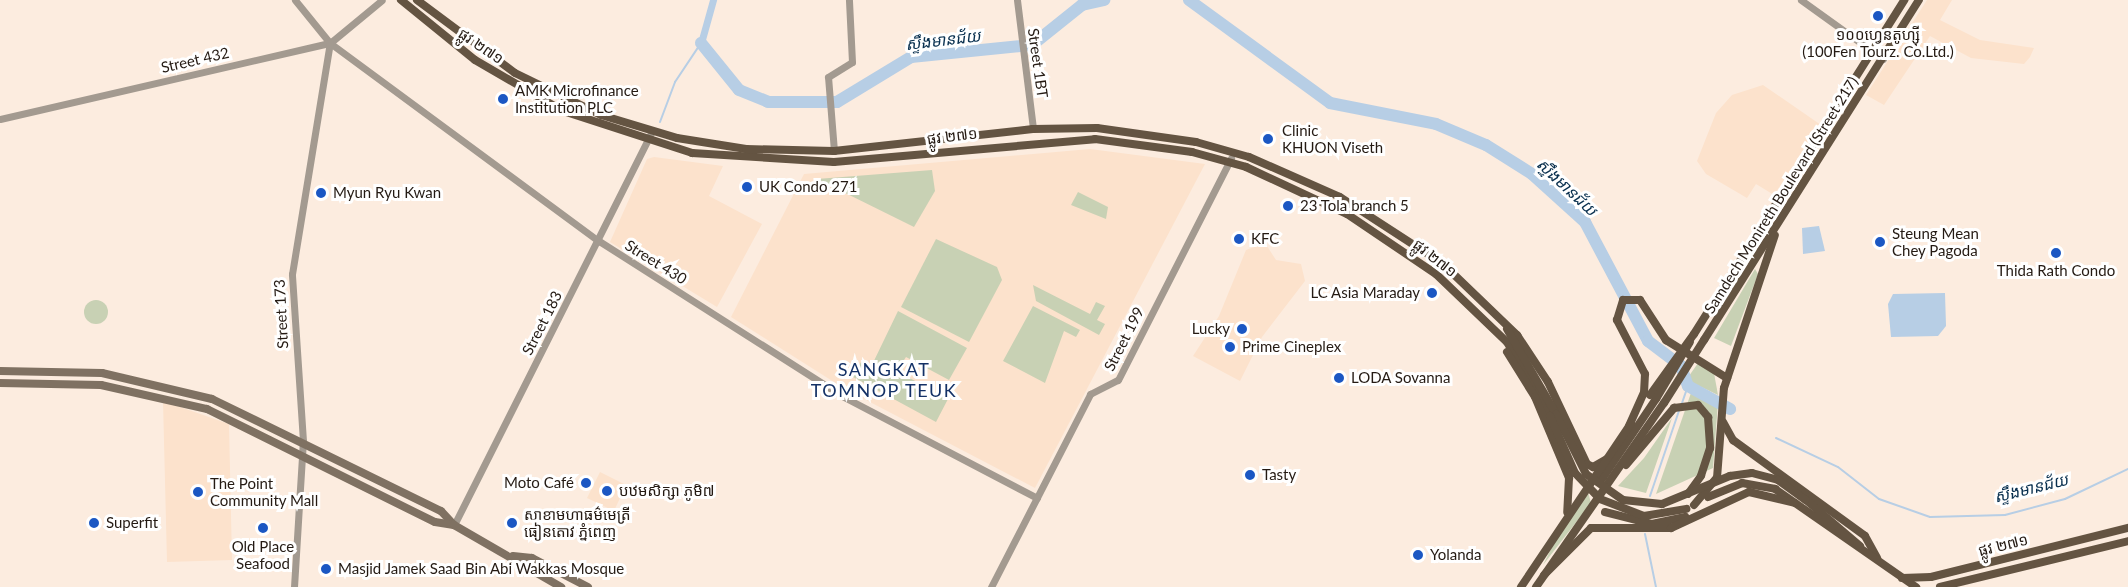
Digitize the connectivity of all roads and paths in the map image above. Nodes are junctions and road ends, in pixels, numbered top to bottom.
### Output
1 (295, 0) edge
2 (382, 0) edge
3 (401, 0) edge
4 (417, 0) edge
5 (849, 0) edge
6 (1017, 0) edge
7 (1800, 0) edge
8 (1904, 0) edge
9 (1919, 0) edge
10 (330, 43) junction
11 (1872, 52) junction
12 (1883, 58) junction
13 (0, 119) edge
14 (1034, 129) junction
15 (652, 132) junction
16 (649, 143) junction
17 (834, 151) junction
18 (1233, 151) junction
19 (1229, 162) junction
20 (1777, 227) junction
21 (599, 241) junction
22 (1503, 323) junction
23 (1495, 331) junction
24 (1, 371) edge
25 (1727, 378) junction
26 (1, 383) edge
27 (1657, 399) junction
28 (1553, 415) junction
29 (1722, 415) junction
30 (1629, 426) junction
31 (303, 441) junction
32 (302, 455) junction
33 (1607, 459) junction
34 (367, 474) junction
35 (1616, 474) junction
36 (1602, 479) dead end
37 (362, 485) junction
38 (1037, 498) junction
39 (1683, 498) junction
40 (1693, 509) junction
41 (1605, 512) dead end
42 (1564, 522) junction
43 (454, 525) junction
44 (2128, 528) edge
45 (2128, 541) edge
46 (1863, 549) junction
47 (513, 556) junction
48 (1879, 561) junction
49 (1544, 575) junction
50 (1901, 578) junction
51 (294, 587) edge
52 (561, 587) edge
53 (588, 587) edge
54 (991, 587) edge
55 (1521, 587) edge
56 (1536, 587) edge
57 (1916, 587) edge
58 (1940, 587) edge

1 - 10 street, Street 430
2 - 10 street, Street 432
3 - 16 main road, ផ្លូវ ២៧១
4 - 15 main road, ផ្លូវ ២៧១
5 - 17 street
6 - 14 street, Street 1BT
7 - 11 street
8 - 11 main road, Samdech Monireth Boulevard (Street 217)
9 - 12 main road, Samdech Monireth Boulevard (Street 217)
10 - 13 street, Street 432
10 - 21 street, Street 430
10 - 31 street, Street 173
11 - 12 street
11 - 27 main road, Samdech Monireth Boulevard (Street 217), bridge
12 - 20 main road, Samdech Monireth Boulevard (Street 217)
14 - 17 main road, ផ្លូវ ២៧១
14 - 18 main road, ផ្លូវ ២៧១
15 - 16 street, Street 183
15 - 17 main road, ផ្លូវ ២៧១
16 - 19 main road, ផ្លូវ ២៧១
16 - 21 street, Street 183
18 - 19 street, Street 199
18 - 22 main road, ផ្លូវ ២៧១
19 - 23 main road, ផ្លូវ ២៧១
19 - 38 street, Street 199
20 - 25 main road
20 - 27 main road, Samdech Monireth Boulevard (Street 217), bridge
21 - 38 street, Street 430
21 - 43 street, Street 183
22 - 28 main road
22 - 33 main road
23 - 28 main road
23 - 42 main road
24 - 26 main road
24 - 31 main road
25 - 29 main road
25 - 30 main road
26 - 32 main road
27 - 30 main road
27 - 35 main road
27 - 36 main road
28 - 39 main road, bridge
28 - 40 main road, bridge
29 - 40 main road
29 - 48 main road
30 - 33 main road
31 - 32 street, Street 173
31 - 34 main road
32 - 37 main road
32 - 51 street, Street 173
33 - 42 main road
34 - 37 main road
34 - 43 main road
35 - 39 main road
35 - 49 main road
37 - 43 main road
38 - 54 street, Street 199
39 - 46 main road, bridge
40 - 41 main road
40 - 46 main road
40 - 49 main road
42 - 55 main road
43 - 47 main road
44 - 50 main road, ផ្លូវ ២៧១
45 - 58 main road, ផ្លូវ ២៧១
46 - 48 main road
47 - 52 main road
47 - 53 main road
48 - 50 main road
49 - 56 main road
50 - 57 main road

